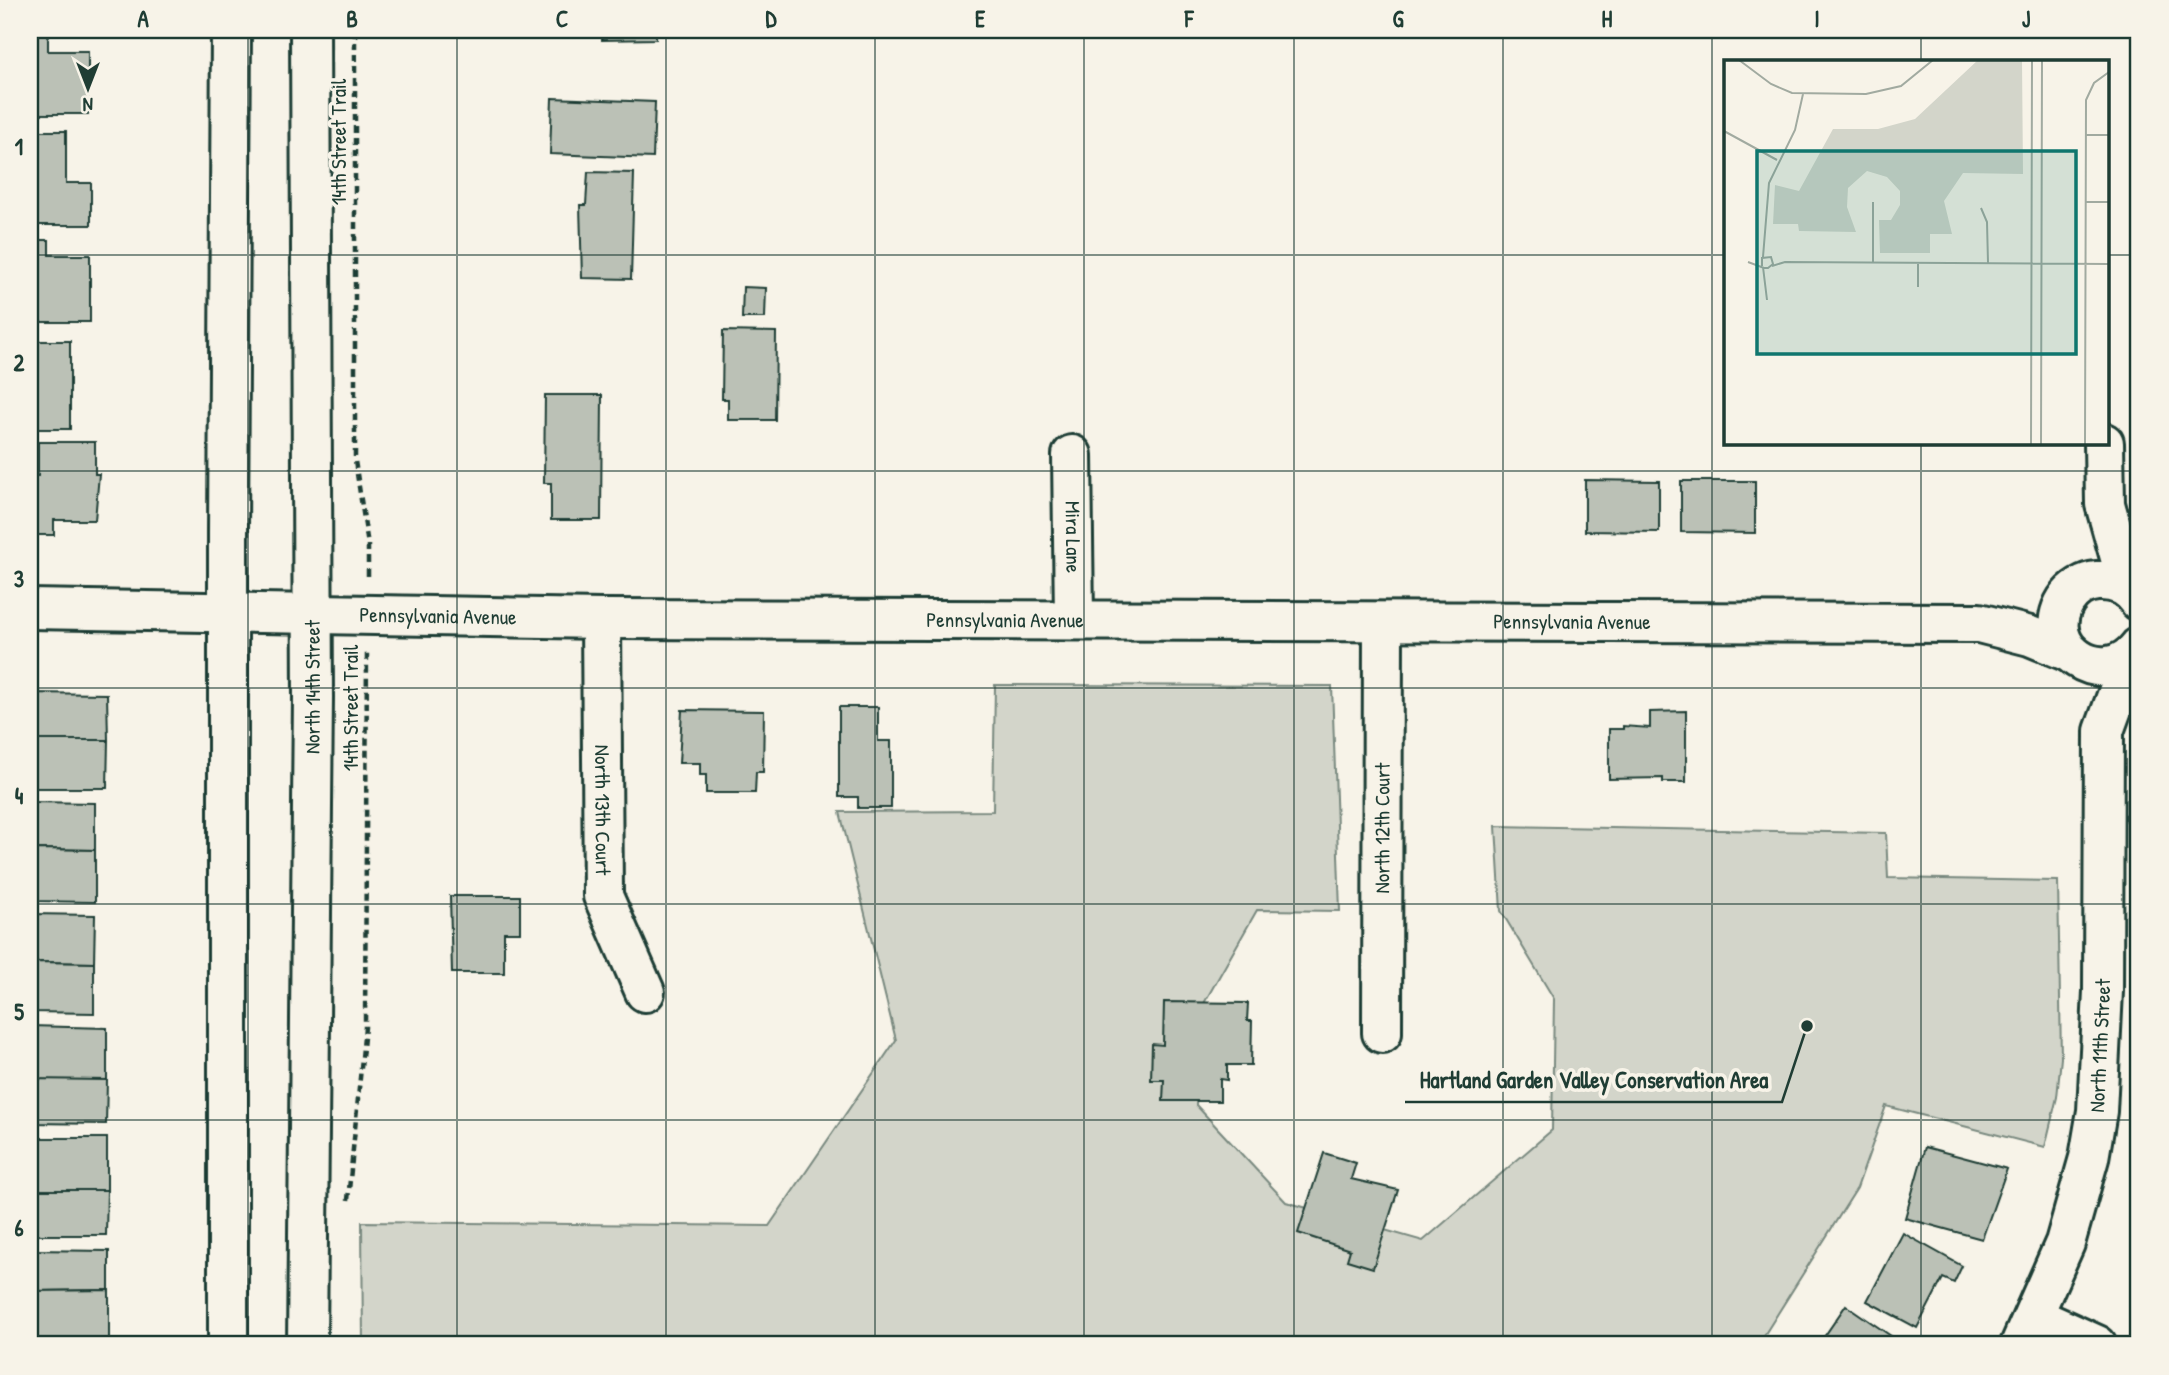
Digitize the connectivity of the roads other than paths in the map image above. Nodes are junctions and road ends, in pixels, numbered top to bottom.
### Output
1 (232, 30) edge
2 (310, 30) edge
3 (2104, 444) edge
4 (1072, 455) dead end
5 (2105, 504) junction
6 (2071, 594) junction
7 (2135, 595) edge
8 (30, 609) edge
9 (229, 611) junction
10 (312, 613) junction
11 (601, 619) junction
12 (1074, 619) junction
13 (1383, 622) junction
14 (1979, 623) junction
15 (2137, 650) edge
16 (2073, 656) junction
17 (2104, 731) junction
18 (645, 992) dead end
19 (1382, 1033) dead end
20 (2028, 1331) edge
21 (228, 1345) edge
22 (307, 1345) edge
23 (2097, 1345) edge

1 - 9 street
2 - 10 street, North 14th Street
3 - 5 street
4 - 12 street, Mira Lane
5 - 6 street
5 - 7 street
6 - 7 street, Pennsylvania Avenue
6 - 14 street, Pennsylvania Avenue
6 - 16 street, North 11th Street
8 - 9 street, Pennsylvania Avenue
9 - 10 street, Pennsylvania Avenue
9 - 21 street
10 - 11 street, Pennsylvania Avenue
10 - 22 street, North 14th Street
11 - 12 street, Pennsylvania Avenue
11 - 18 street, North 13th Court
12 - 13 street, Pennsylvania Avenue
13 - 14 street, Pennsylvania Avenue
13 - 19 street, North 12th Court
14 - 16 street, Pennsylvania Avenue
15 - 16 street, Pennsylvania Avenue
15 - 17 street, North 11th Street
16 - 17 street, North 11th Street
17 - 20 street, North 11th Street
20 - 23 street

